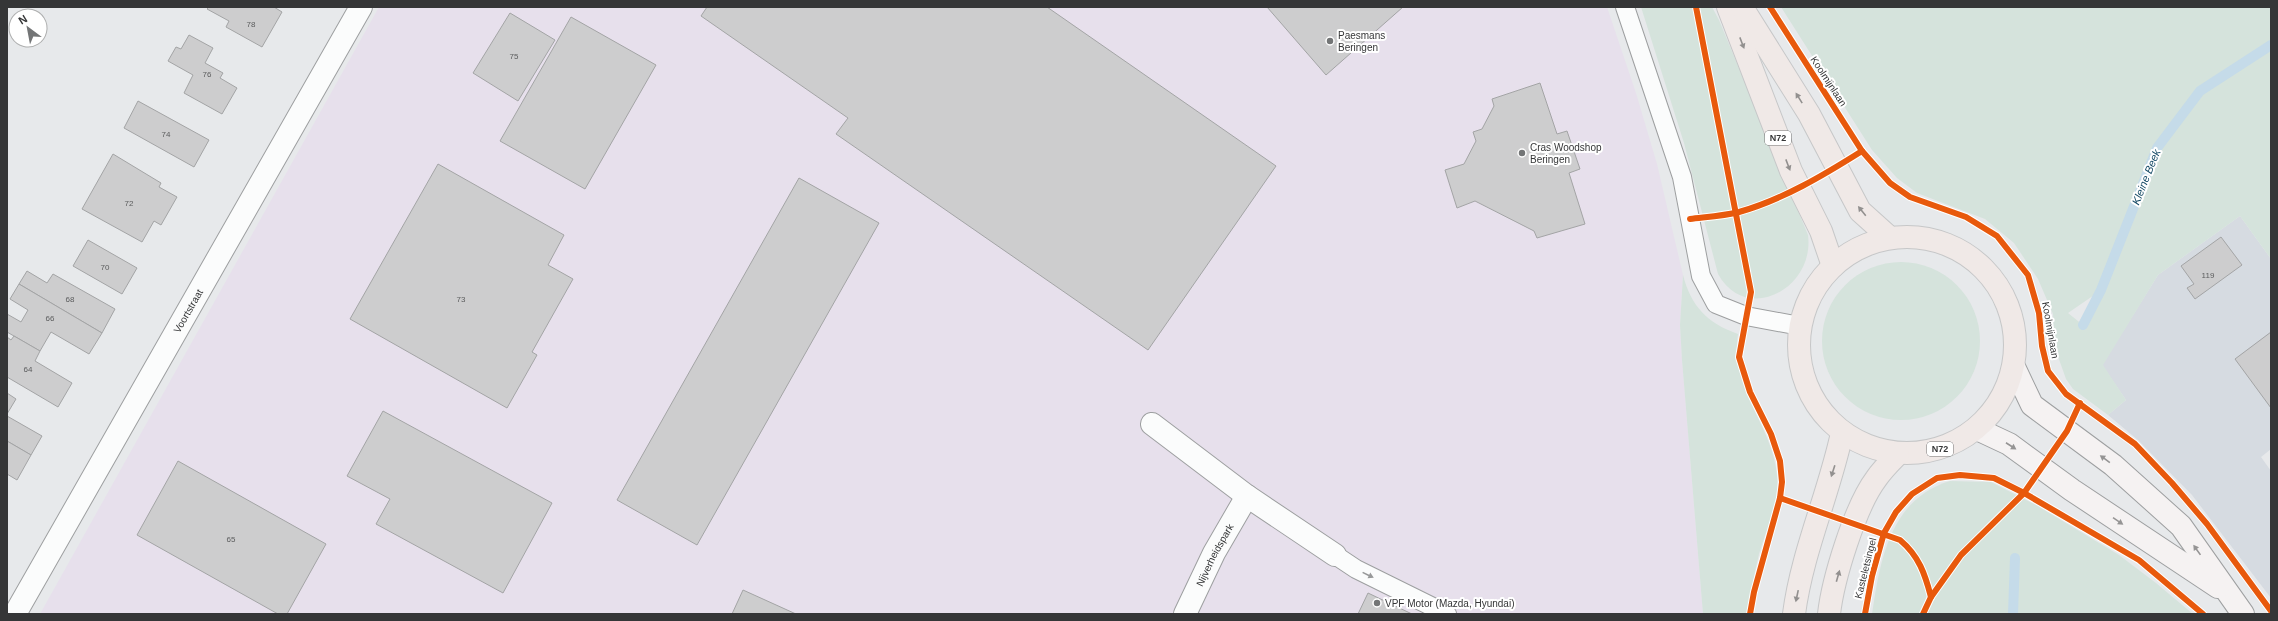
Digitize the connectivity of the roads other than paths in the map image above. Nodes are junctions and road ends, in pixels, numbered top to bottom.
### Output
1 (360, 7) edge
2 (1625, 7) edge
3 (1728, 7) edge
4 (1742, 7) edge
5 (1890, 238) junction
6 (1833, 266) junction
7 (1800, 326) junction
8 (2014, 366) junction
9 (1152, 424) dead end
10 (1977, 429) junction
11 (1842, 433) junction
12 (1898, 454) junction
13 (1247, 496) junction
14 (1335, 555) joint
15 (2228, 593) junction
16 (15, 614) edge
17 (1185, 614) edge
18 (1447, 614) edge
19 (1794, 614) edge
20 (1829, 614) edge
21 (2244, 614) edge

1 - 16 street, Voortstraat
2 - 7 lane
3 -> 6 main road, N72
5 -> 4 main road
5 - 6 main road, N72
5 - 8 main road, N72
6 - 7 main road, N72
7 - 11 main road, N72
8 - 10 main road, N72
15 -> 8 street
9 - 13 street
10 - 12 main road, N72
10 -> 15 street
11 - 12 main road, N72
11 -> 19 main road
20 -> 12 main road
13 - 14 street
13 - 17 street, Nijverheidspark
14 -> 18 lane
15 - 21 street

